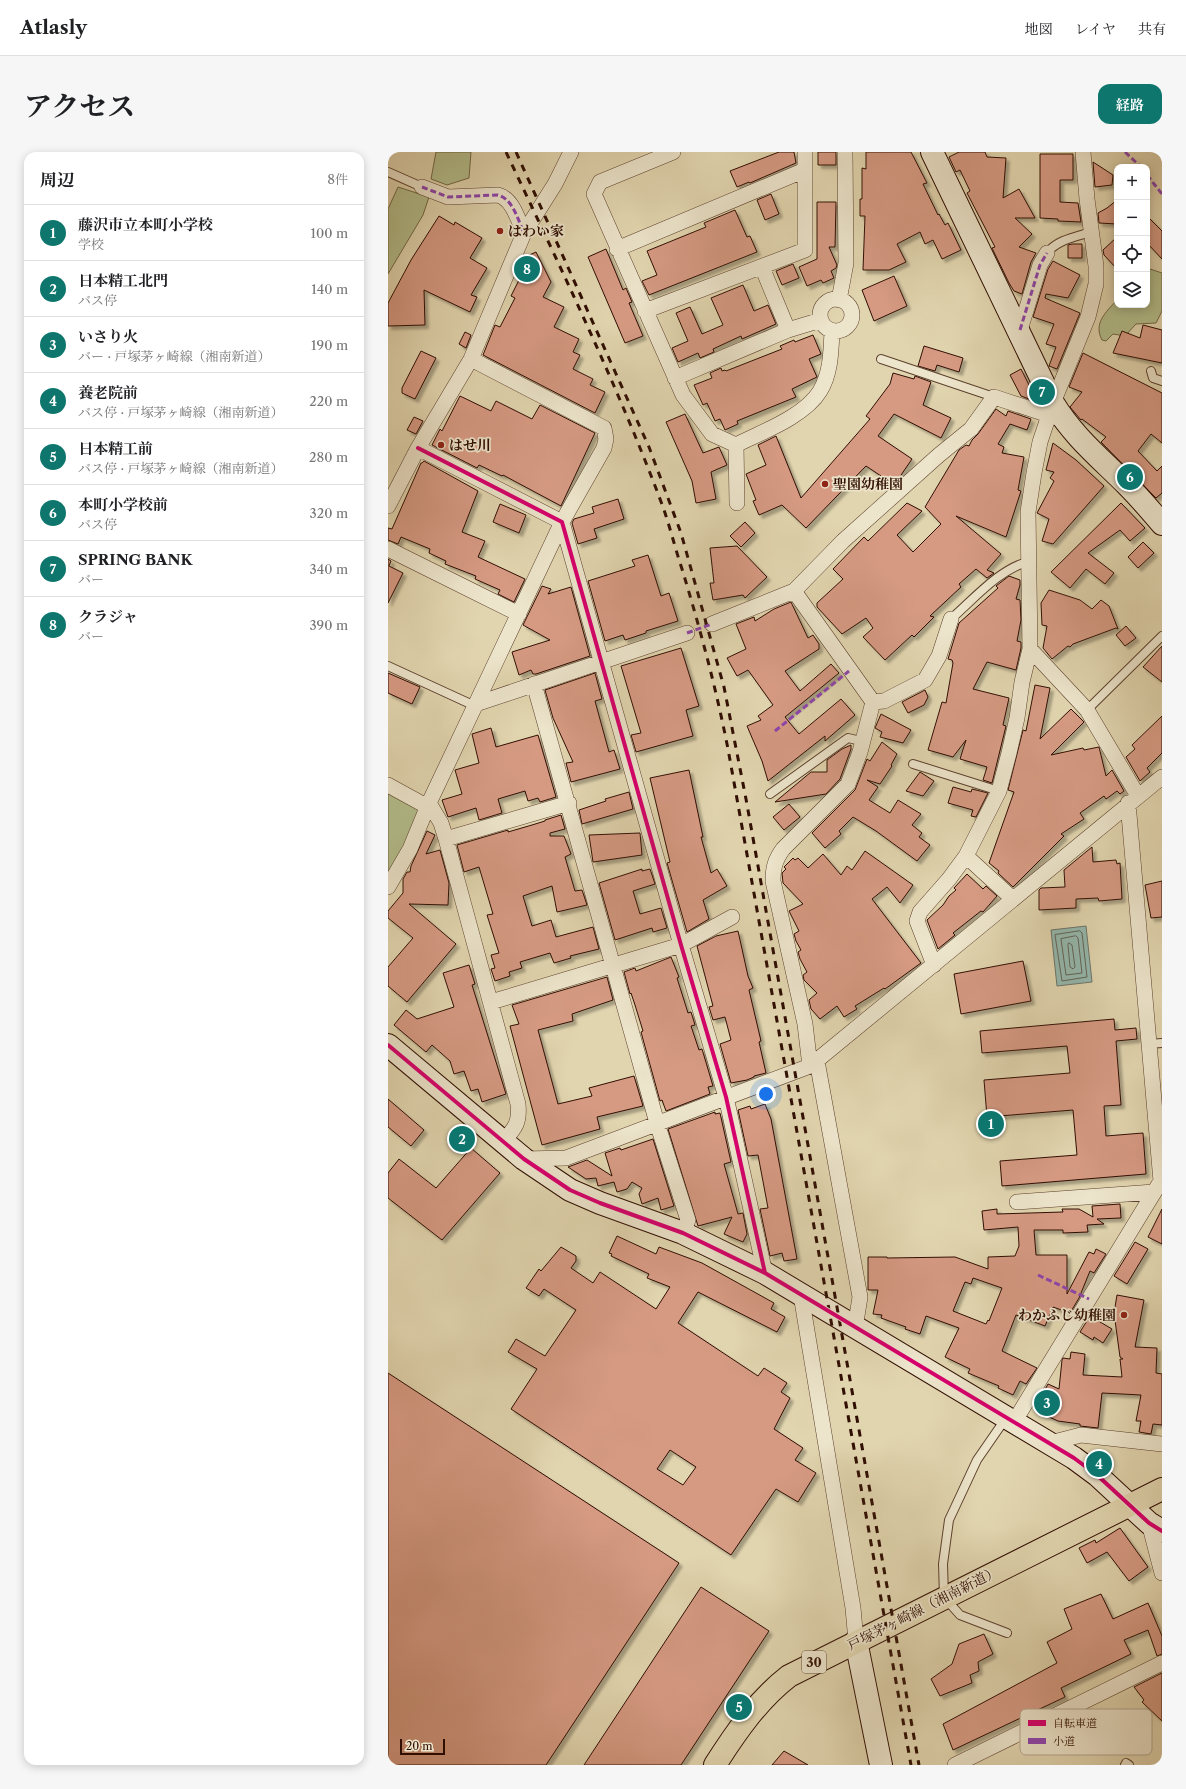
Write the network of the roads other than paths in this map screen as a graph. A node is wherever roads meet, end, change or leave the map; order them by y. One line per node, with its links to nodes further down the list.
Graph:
1 (571, 152): 11 (street)
2 (673, 152): 12 (street)
3 (805, 152): 7 (street)
4 (845, 152): 15 (street)
5 (932, 152): 19 (street)
6 (1083, 152): 10 (street)
7 (805, 170): 12 (street); 14 (street)
8 (388, 172): 9 (lane)
9 (422, 187): 11 (street)
10 (1091, 232): 13 (lane); 27 (street)
11 (524, 233): 21 (street)
12 (617, 249): 16 (street)
13 (1047, 254): 19 (street)
14 (762, 267): 16 (street); 18 (street)
15 (839, 300): 17 (street); 20 (street)
16 (646, 311): 24 (street)
17 (821, 320): 18 (street); 20 (street)
18 (788, 330): 24 (street)
19 (1020, 330): 27 (street)
20 (832, 331): 28 (street)
21 (471, 358): 29 (street); 32 (street)
22 (881, 359): 26 (lane)
23 (1151, 371): 25 (lane)
24 (675, 378): 28 (street)
25 (1162, 382)
26 (994, 397): 27 (street); 36 (street)
27 (1055, 412): 33 (street); 35 (street)
28 (736, 445): 31 (street)
29 (418, 448): 30 (street); 32 (street)
30 (389, 501)
31 (737, 503)
32 (562, 522): 37 (street); 43 (street)
33 (1161, 522)
34 (388, 549): 37 (street)
35 (1030, 561): 38 (lane); 42 (street)
36 (794, 591): 39 (street); 46 (street)
37 (519, 614): 47 (street)
38 (951, 619): 46 (street)
39 (712, 624)
40 (687, 633): 43 (street)
41 (1162, 636): 48 (lane)
42 (1030, 650): 48 (street); 53 (street)
43 (601, 662): 45 (street); 63 (street)
44 (388, 666): 47 (lane)
45 (534, 684): 47 (street); 56 (street)
46 (873, 702): 49 (street)
47 (475, 705): 57 (street)
48 (1087, 710): 55 (street)
49 (861, 741): 54 (lane); 69 (street)
50 (913, 764): 53 (lane)
51 (1162, 777): 55 (street)
52 (388, 785): 57 (street)
53 (999, 791): 59 (street)
54 (770, 794)
55 (1133, 800): 61 (street); 67 (street)
56 (569, 803): 58 (street); 65 (street)
57 (429, 805): 58 (street); 60 (street)
58 (446, 839): 66 (street)
59 (966, 856): 61 (street); 64 (street)
60 (388, 887)
61 (1013, 899): 64 (street)
62 (732, 917): 63 (street)
63 (681, 945): 65 (street); 70 (street)
64 (934, 965): 69 (street)
65 (613, 966): 66 (street); 71 (street)
66 (491, 1002): 72 (street)
67 (1155, 1044): 74 (street)
68 (388, 1045): 72 (street)
69 (813, 1063): 70 (street); 79 (street)
70 (726, 1097): 71 (street); 77 (street)
71 (657, 1123): 73 (street); 76 (street)
72 (504, 1142): 73 (street)
73 (524, 1159): 76 (street)
74 (1159, 1185): 75 (street); 80 (street)
75 (1017, 1202)
76 (683, 1233): 77 (street)
77 (765, 1273): 78 (street)
78 (801, 1295): 79 (street); 89 (street)
79 (855, 1328): 80 (street)
80 (1010, 1419): 81 (street); 87 (lane)
81 (1050, 1443): 82 (street); 84 (street)
82 (1162, 1444)
83 (1162, 1489): 84 (main road, 戸塚茅ヶ崎線（湘南新道） / 30)
84 (1130, 1505): 85 (street); 87 (main road, 戸塚茅ヶ崎線（湘南新道） / 30)
85 (1155, 1527): 86 (street)
86 (1162, 1573)
87 (944, 1597): 88 (lane); 89 (main road, 戸塚茅ヶ崎線（湘南新道） / 30)
88 (1007, 1633)
89 (856, 1641): 93 (main road, 戸塚茅ヶ崎線（湘南新道） / 30); 94 (street)
90 (1162, 1663): 91 (street)
91 (1069, 1709)
92 (1020, 1733): 95 (street)
93 (716, 1765)
94 (881, 1765)
95 (955, 1765)
96 (1125, 1765): 97 (lane)
97 (1129, 1765)

